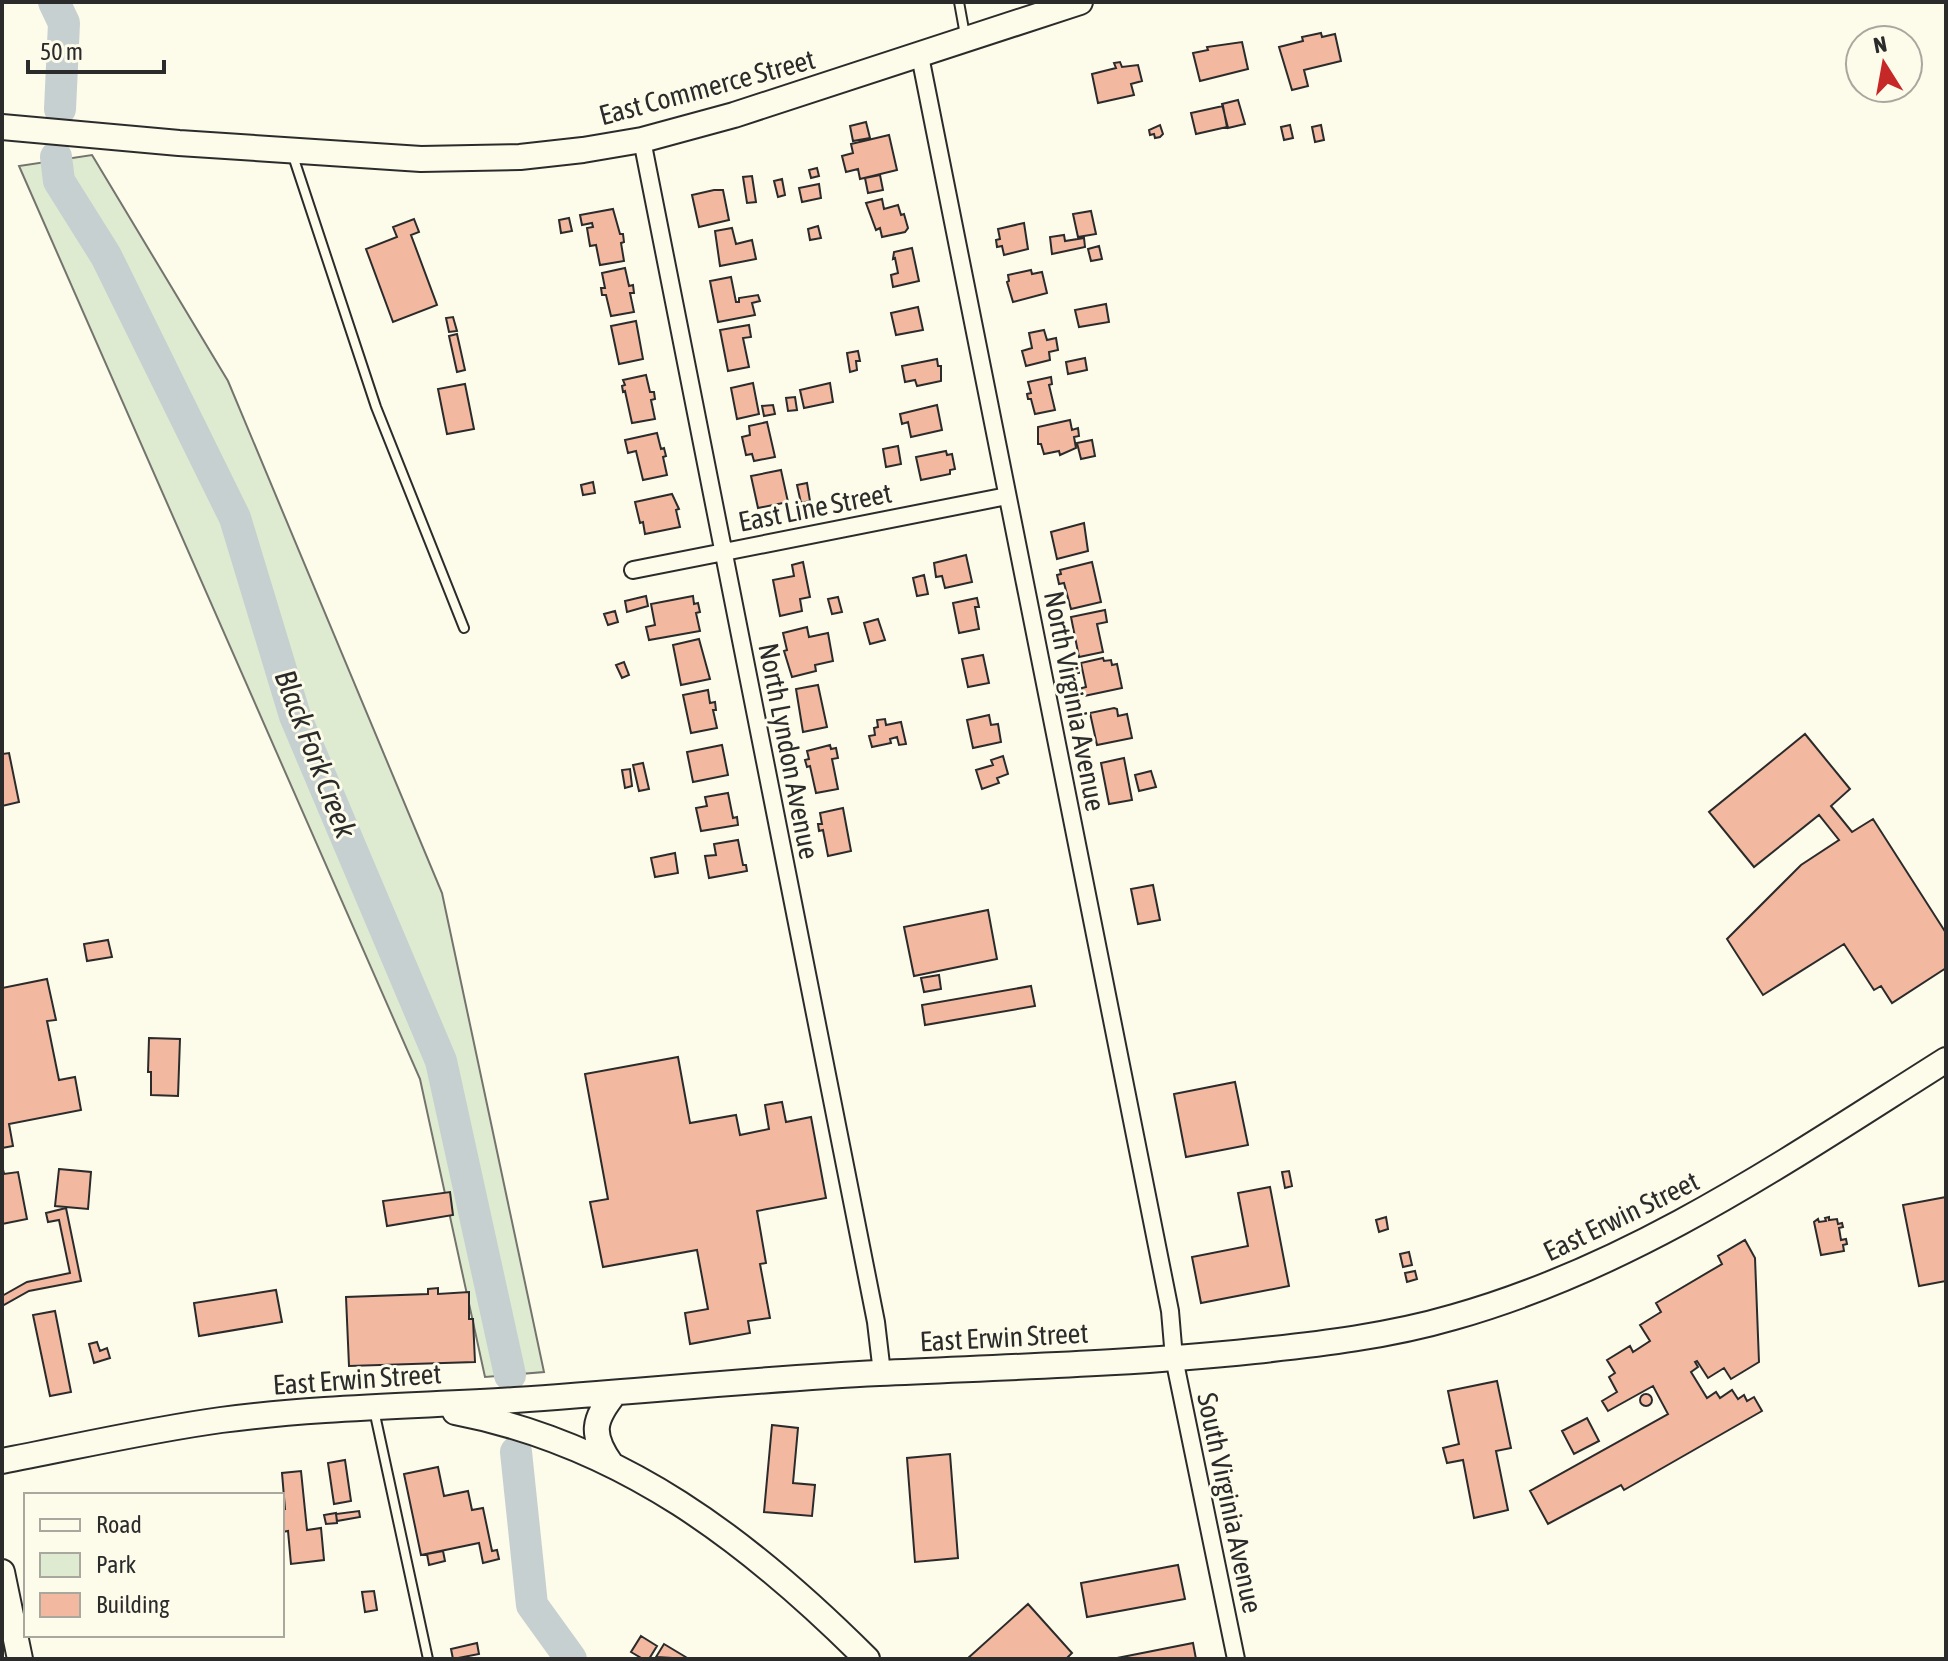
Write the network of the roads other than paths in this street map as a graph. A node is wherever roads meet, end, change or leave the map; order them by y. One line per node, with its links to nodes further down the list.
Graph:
1 (959, 2): 3 (lane)
2 (1080, 2): 3 (main road, East Commerce Street)
3 (966, 40): 4 (main road, East Commerce Street)
4 (920, 56): 6 (main road, East Commerce Street); 8 (street, North Virginia Avenue)
5 (2, 127): 7 (main road, East Commerce Street)
6 (642, 140): 7 (main road, East Commerce Street); 9 (street, North Lyndon Avenue)
7 (291, 151): 11 (lane)
8 (1007, 496): 9 (street, East Line Street); 13 (street, North Virginia Avenue)
9 (723, 552): 10 (street, East Line Street); 14 (street, North Lyndon Avenue)
10 (633, 570)
11 (464, 628)
12 (1946, 1060): 13 (main road, East Erwin Street)
13 (1174, 1358): 14 (main road, East Erwin Street); 24 (street, South Virginia Avenue)
14 (882, 1373): 15 (main road, East Erwin Street)
15 (615, 1393): 16 (main road, East Erwin Street); 19 (main road)
16 (417, 1405): 17 (main road, East Erwin Street); 19 (main road)
17 (374, 1407): 18 (main road, East Erwin Street); 22 (lane)
18 (2, 1461)
19 (611, 1464): 23 (main road)
20 (2, 1572): 21 (main road)
21 (20, 1659)
22 (428, 1659)
23 (867, 1659)
24 (1236, 1659)

